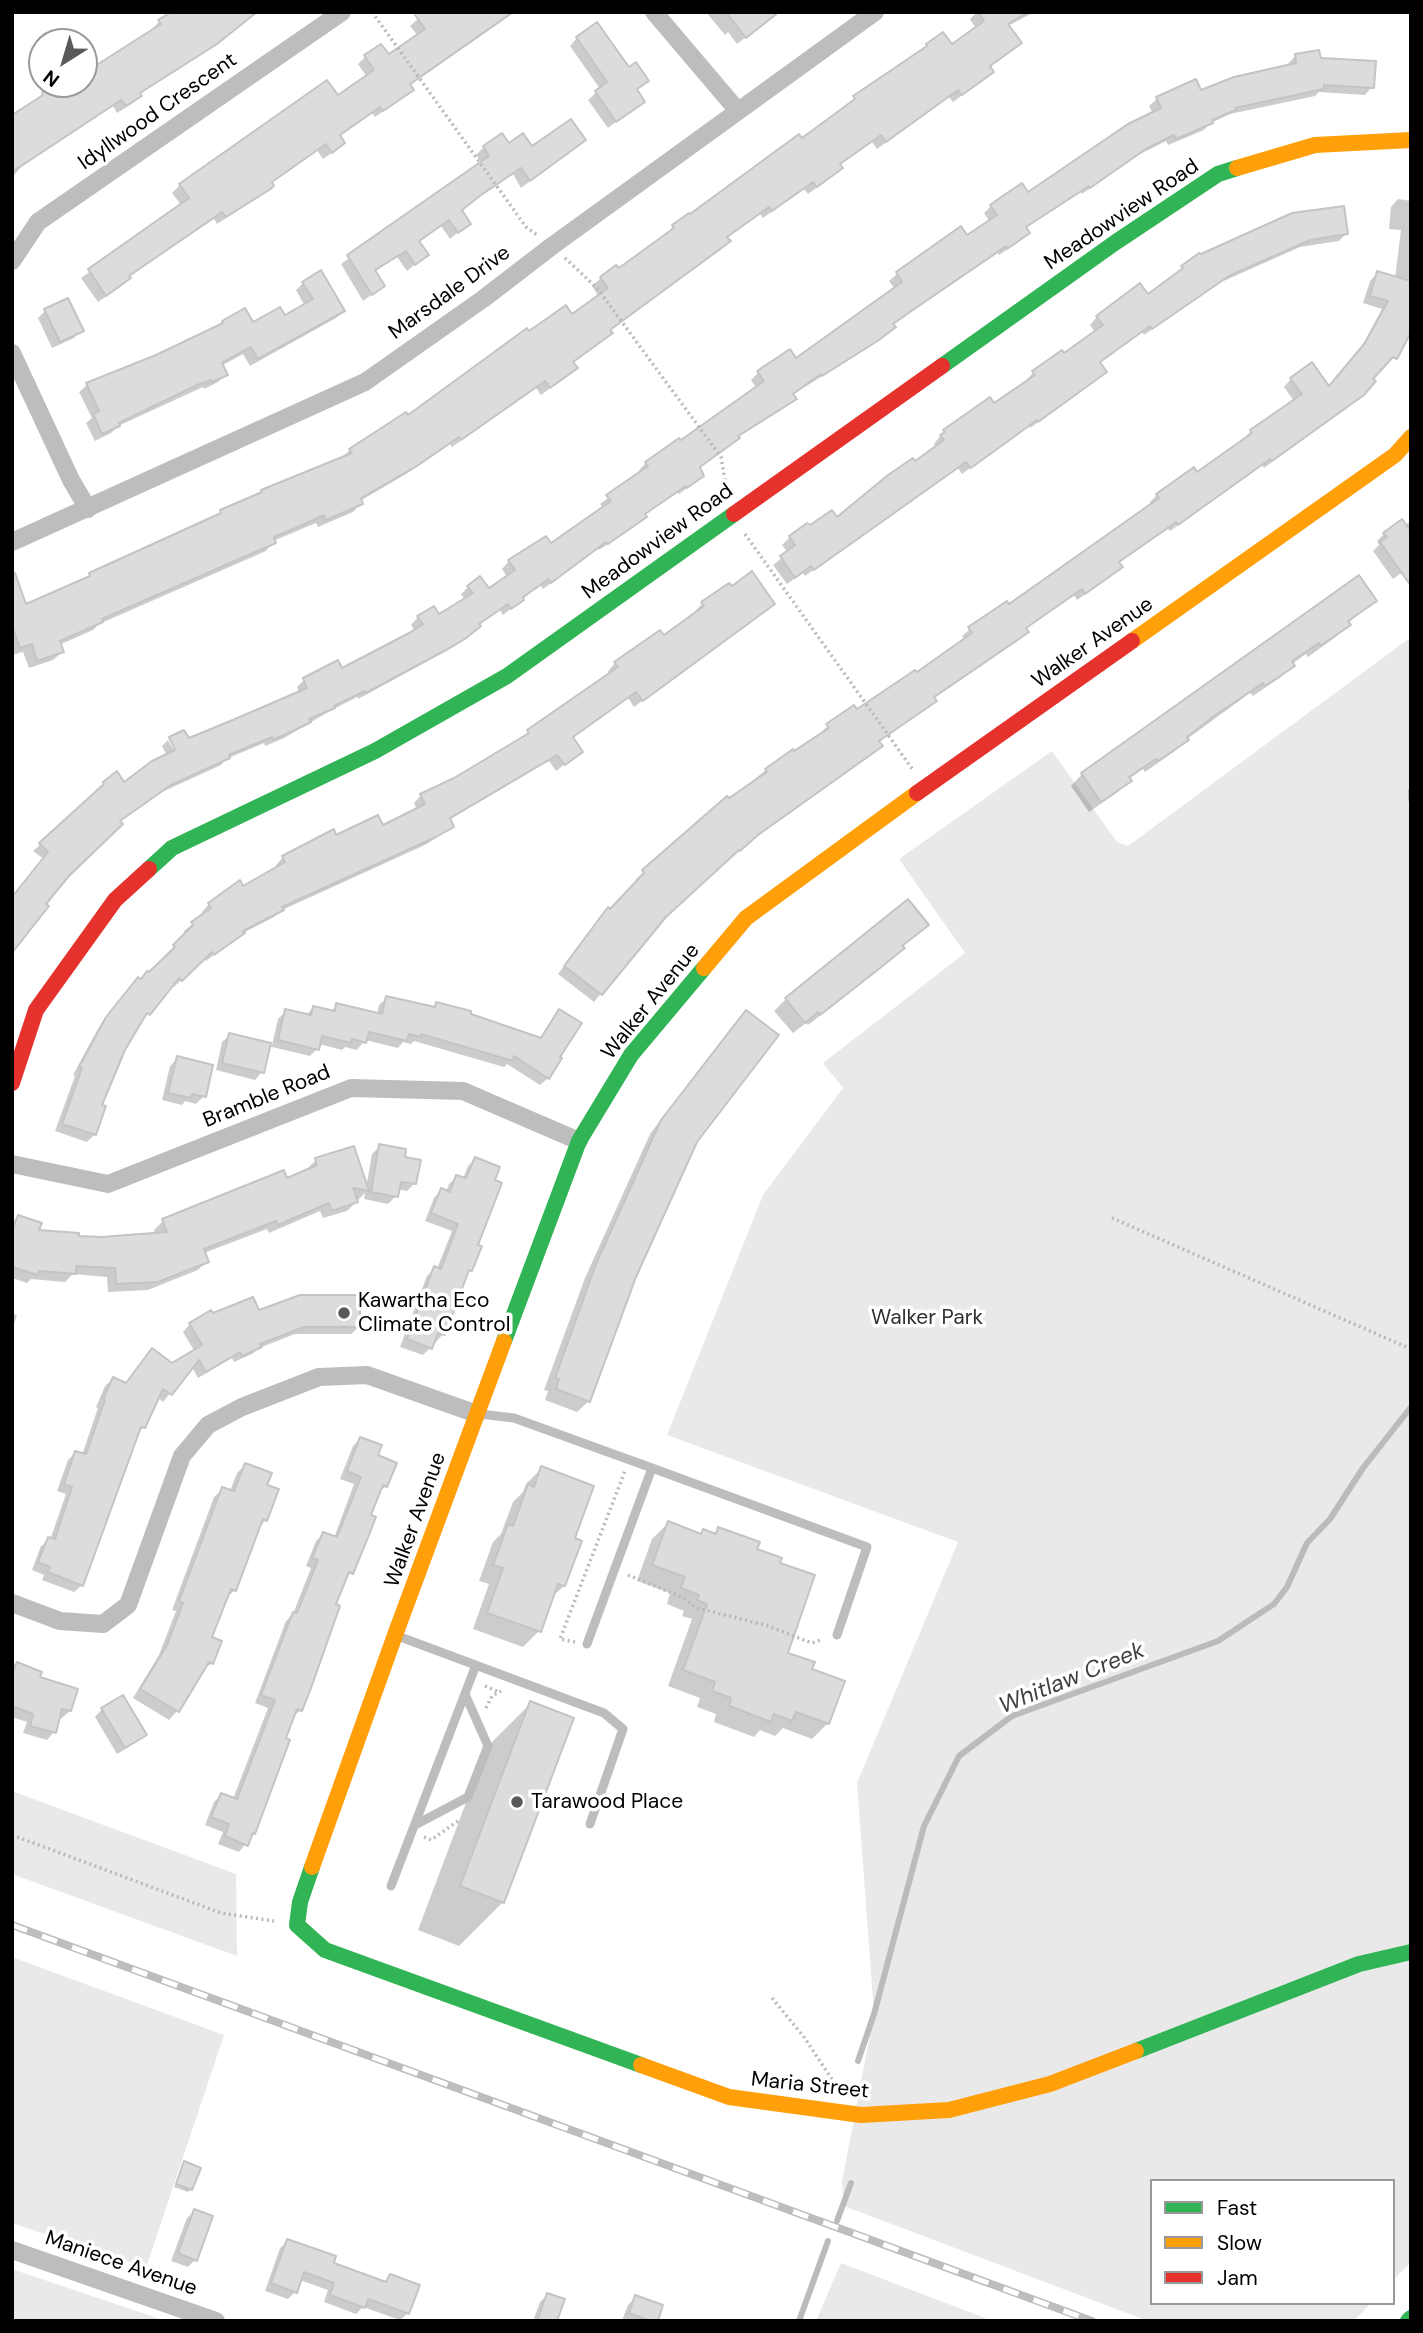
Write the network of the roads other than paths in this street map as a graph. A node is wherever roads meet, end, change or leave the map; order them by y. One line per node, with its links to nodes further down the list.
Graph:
1 (342, 12): 6 (street, Idyllwood Crescent)
2 (654, 12): 4 (street)
3 (875, 12): 4 (street, Marsdale Drive)
4 (738, 111): 9 (street, Marsdale Drive)
5 (1411, 140): 11 (street, Meadowview Road)
6 (12, 261)
7 (12, 353): 9 (street)
8 (1411, 438): 12 (street, Walker Avenue)
9 (88, 509): 10 (street, Marsdale Drive)
10 (12, 542)
11 (12, 1083)
12 (579, 1141): 13 (street, Bramble Road); 14 (street, Walker Avenue)
13 (12, 1164)
14 (477, 1414): 15 (lane); 16 (street); 17 (street, Walker Avenue)
15 (652, 1468): 18 (lane); 19 (lane)
16 (12, 1603)
17 (395, 1635): 20 (lane); 25 (street, Walker Avenue)
18 (837, 1635)
19 (587, 1644)
20 (476, 1665): 21 (lane); 22 (lane)
21 (465, 1693): 23 (lane); 23 (lane)
22 (590, 1824)
23 (413, 1828): 24 (lane)
24 (391, 1886)
25 (297, 1925): 26 (street, Maria Street)
26 (1411, 1952)
27 (12, 2250): 28 (street, Maniece Avenue)
28 (216, 2321)

